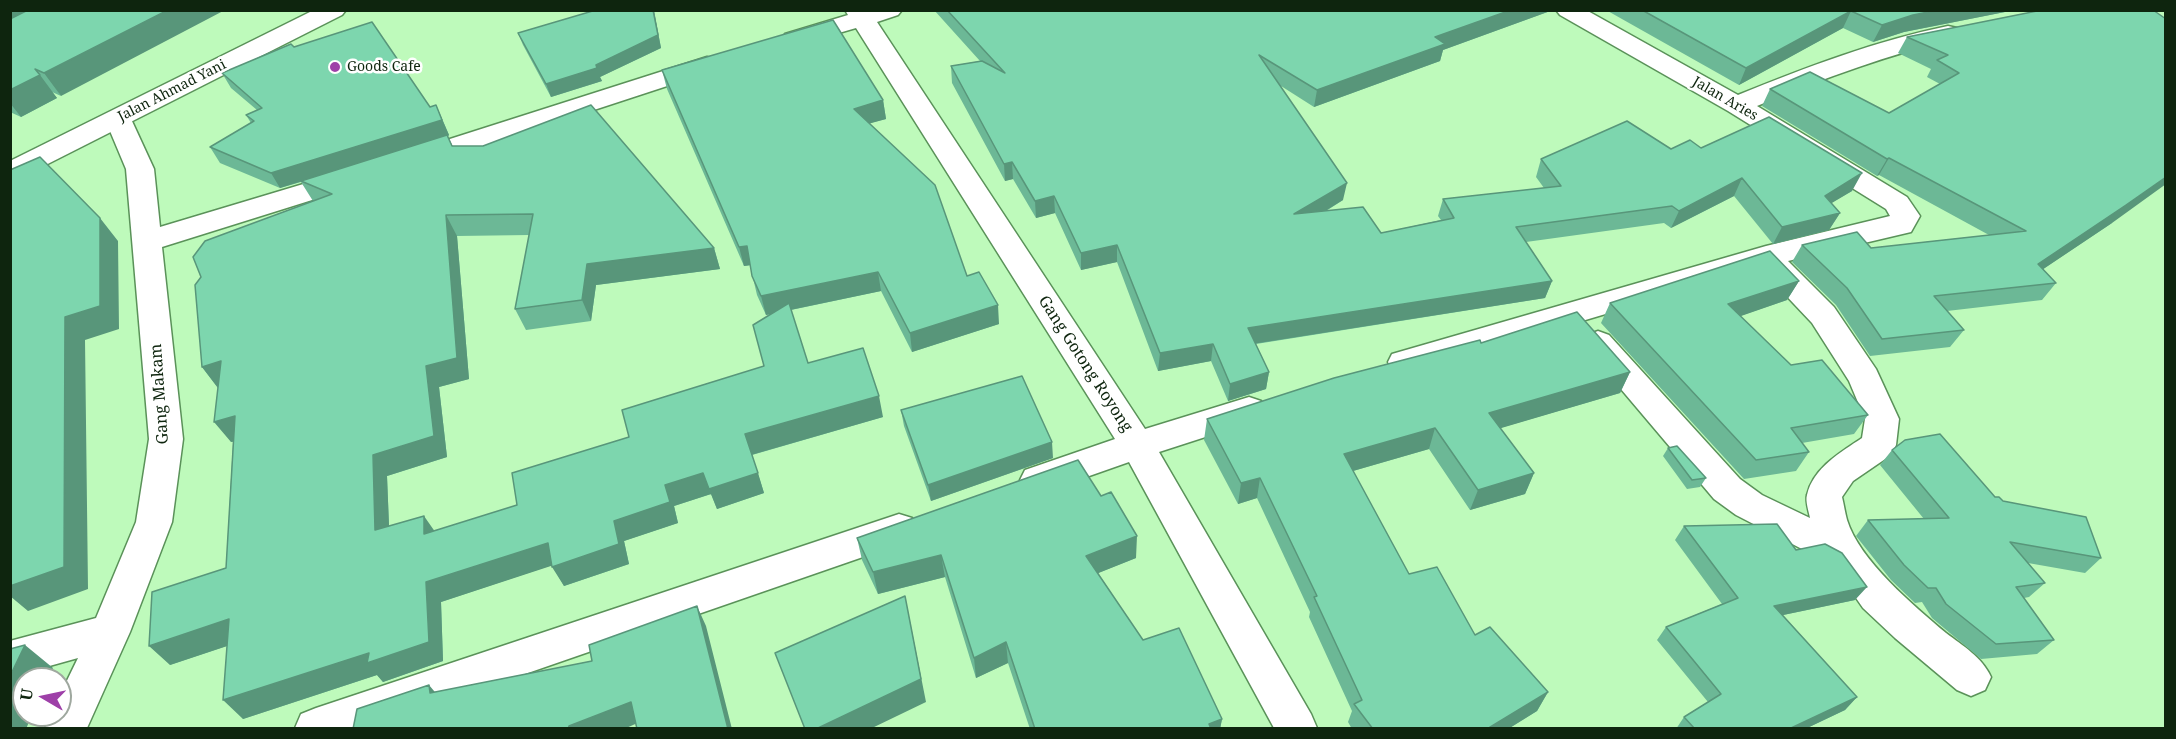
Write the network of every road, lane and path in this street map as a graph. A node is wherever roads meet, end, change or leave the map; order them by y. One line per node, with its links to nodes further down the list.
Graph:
1 (334, 10): 8 (main road, Jalan Ahmad Yani)
2 (1568, 10): 7 (main road, Jalan Aries)
3 (870, 13): 5 (main road); 15 (main road, Gang Gotong Royong)
4 (1971, 29): 7 (main road)
5 (772, 45)
6 (727, 59): 10 (main road)
7 (1737, 105): 11 (main road, Jalan Aries)
8 (118, 119): 9 (main road, Jalan Ahmad Yani); 10 (main road, Gang Makam)
9 (10, 172)
10 (148, 241): 19 (main road, Gang Makam)
11 (1766, 256): 12 (main road); 18 (main road)
12 (1571, 313): 13 (main road); 18 (main road)
13 (1376, 370)
14 (1274, 402): 15 (main road)
15 (1137, 445): 16 (main road); 24 (main road, Gang Gotong Royong)
16 (1003, 492)
17 (936, 516): 23 (main road)
18 (1846, 554): 21 (main road)
19 (110, 632): 20 (main road); 22 (main road, Gang Makam)
20 (10, 659)
21 (1971, 677)
22 (66, 729)
23 (316, 729)
24 (1296, 729)

